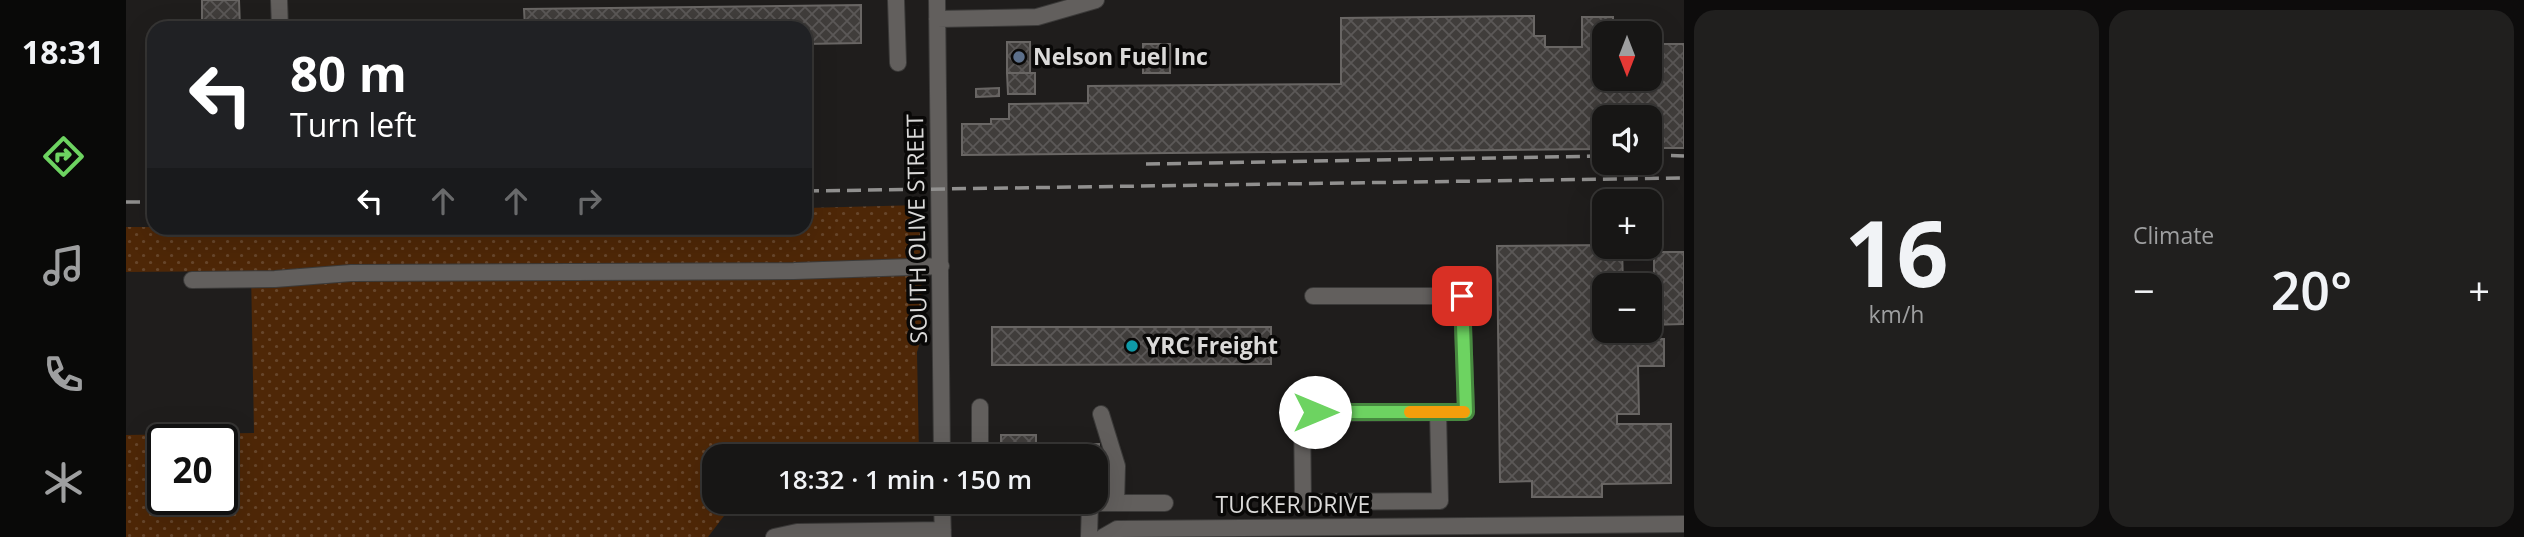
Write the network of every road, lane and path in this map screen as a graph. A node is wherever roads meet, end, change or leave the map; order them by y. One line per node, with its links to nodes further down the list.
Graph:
1 (279, 0): 6 (street)
2 (896, 0): 7 (street)
3 (937, 0): 5 (street, SOUTH OLIVE STREET)
4 (1097, 0): 5 (street)
5 (937, 19): 8 (street, SOUTH OLIVE STREET)
6 (280, 21)
7 (898, 63)
8 (940, 266): 9 (street); 14 (street, SOUTH OLIVE STREET)
9 (192, 280)
10 (1313, 296): 12 (street)
11 (980, 407): 15 (street)
12 (1438, 412): 12 (street)
13 (1101, 414): 17 (street)
14 (942, 444)
15 (980, 444)
16 (1108, 503): 17 (street)
17 (1116, 503): 18 (street)
18 (1165, 503)
19 (942, 514): 23 (street)
20 (1090, 514): 25 (street)
21 (1674, 528): 22 (street, TUCKER DRIVE)
22 (1555, 531): 26 (street, TUCKER DRIVE)
23 (943, 534): 24 (street)
24 (774, 537)
25 (1089, 537)
26 (1103, 537)

